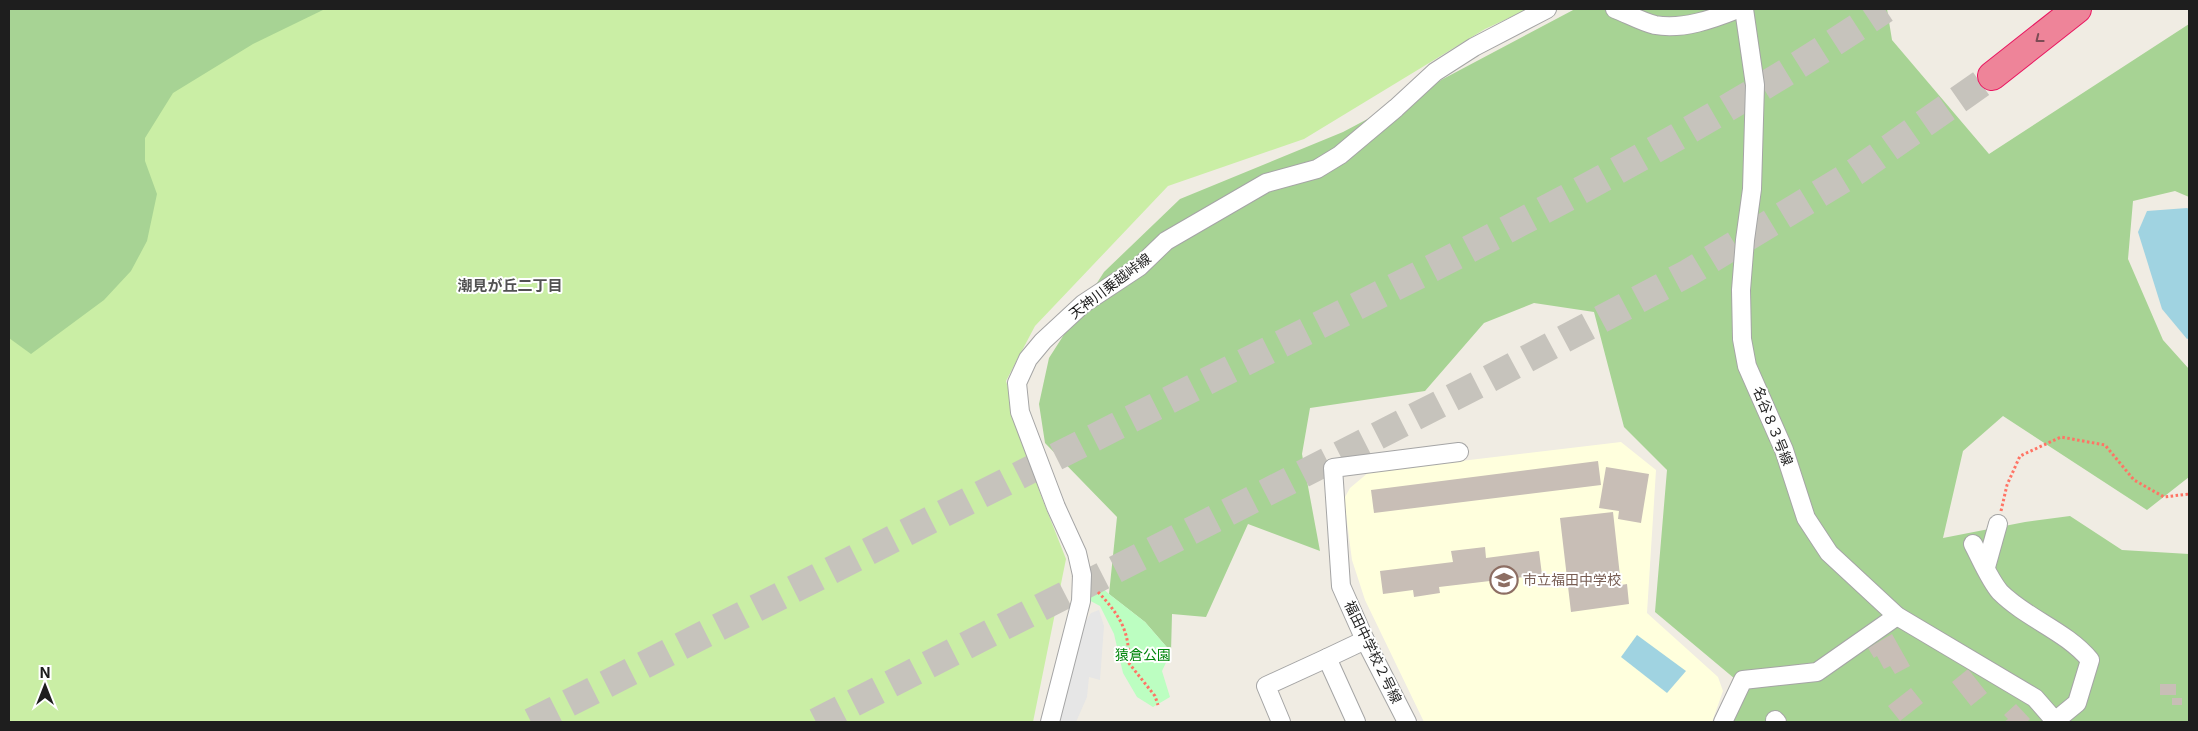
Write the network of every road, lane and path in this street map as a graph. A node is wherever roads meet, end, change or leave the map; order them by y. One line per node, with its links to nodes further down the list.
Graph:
1 (1547, 9): 12 (street, 天神川乗越峠線)
2 (1615, 9): 3 (street)
3 (1738, 9)
4 (1744, 9): 13 (street, 名谷８３号線)
5 (2077, 9): 6 (highway, one-way to 6)
6 (1992, 76)
7 (1459, 452): 14 (street, 福田中学校２号線)
8 (2189, 494): 9 (path)
9 (1998, 524): 11 (street)
10 (1973, 544): 11 (street)
11 (1986, 567): 17 (street)
12 (1082, 575): 16 (path); 18 (street, 天神川乗越峠線)
13 (1897, 616): 17 (street, 名谷８３号線); 22 (street)
14 (1364, 640): 15 (street); 21 (street, 福田中学校２号線)
15 (1327, 658): 19 (street); 20 (street)
16 (1158, 704)
17 (2056, 721)
18 (1050, 722)
19 (1281, 722)
20 (1356, 722)
21 (1407, 722)
22 (1723, 722)

